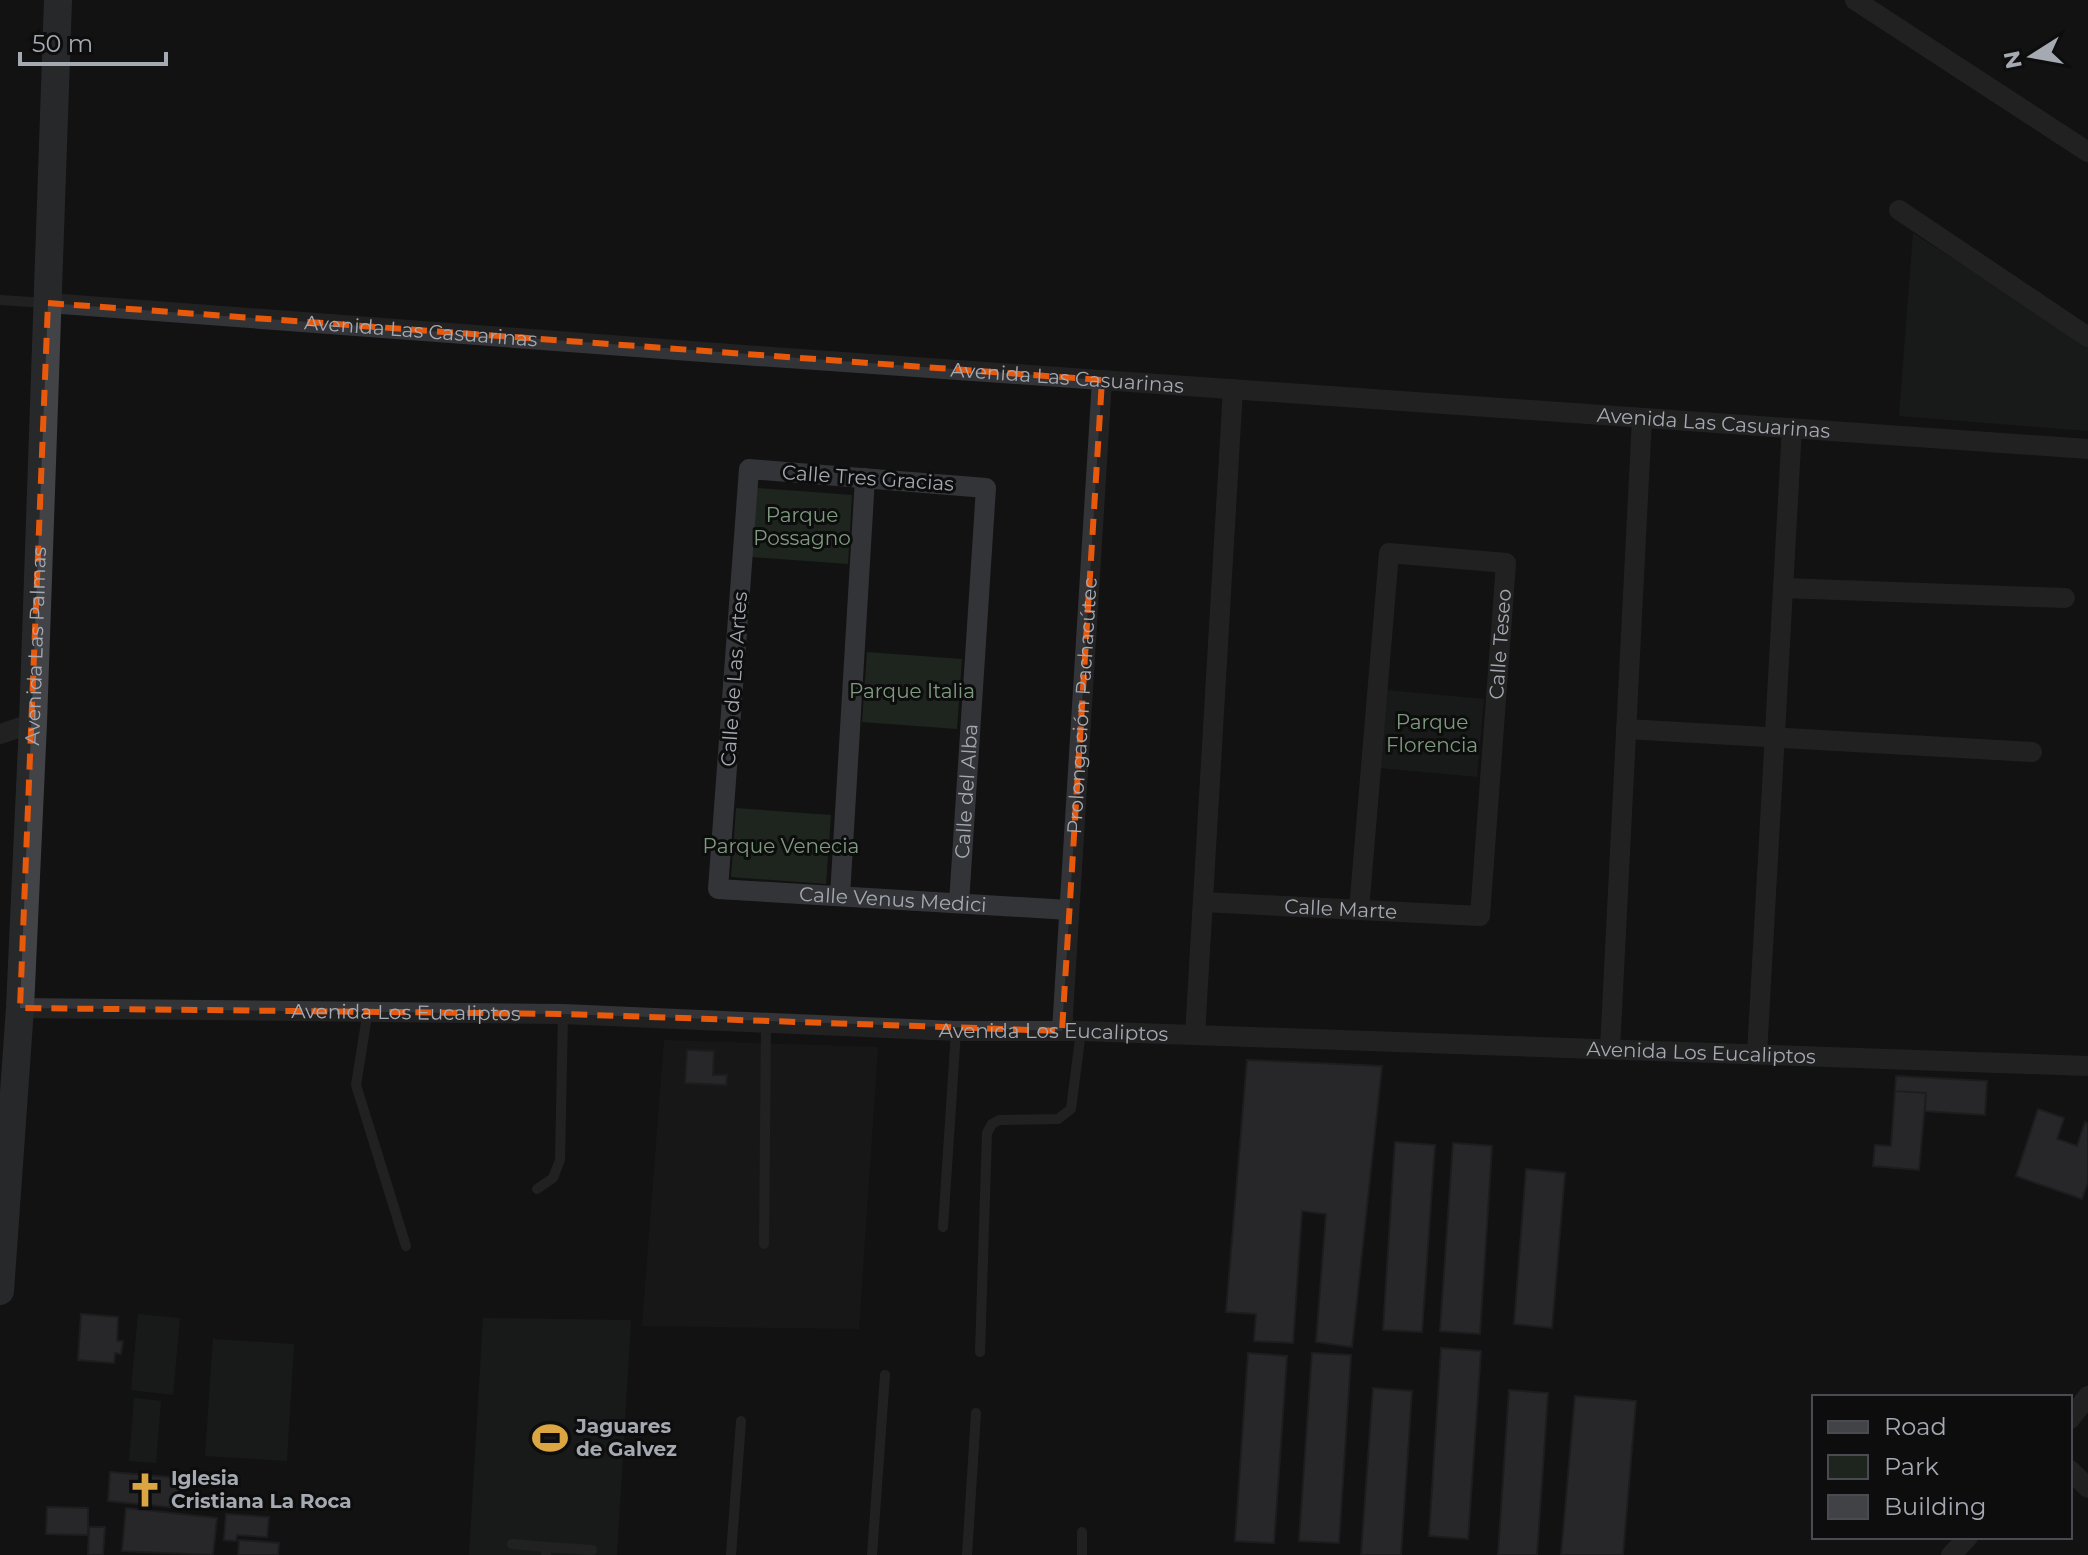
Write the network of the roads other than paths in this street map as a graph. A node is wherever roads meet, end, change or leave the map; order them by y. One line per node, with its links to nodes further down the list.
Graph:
1 (58, 0): 6 (main road, Avenida Las Palmas)
2 (1855, 0): 3 (street)
3 (2088, 152)
4 (1899, 210): 7 (street)
5 (0, 300): 6 (lane)
6 (48, 303): 8 (street, Avenida Las Casuarinas); 18 (main road, Avenida Las Palmas)
7 (2088, 337)
8 (1102, 380): 9 (street, Avenida Las Casuarinas); 27 (street, Prolongación Pachacútec)
9 (1233, 389): 10 (street, Avenida Las Casuarinas); 25 (street)
10 (1642, 418): 11 (street, Avenida Las Casuarinas); 19 (street)
11 (1792, 428): 12 (street, Avenida Las Casuarinas); 16 (street)
12 (2088, 449)
13 (749, 469): 14 (street, Calle Tres Gracias); 23 (street, Calle de Las Artes)
14 (865, 478): 15 (street, Calle Tres Gracias); 24 (street)
15 (986, 488): 26 (street, Calle del Alba)
16 (1783, 588): 17 (street); 21 (street)
17 (2065, 598)
18 (33, 723): 20 (street); 30 (main road, Avenida Las Palmas)
19 (1626, 729): 21 (street); 37 (street)
20 (0, 734)
21 (1774, 739): 22 (street); 38 (street)
22 (2032, 752)
23 (718, 889): 24 (street, Calle Venus Medici)
24 (840, 896): 26 (street, Calle Venus Medici)
25 (1203, 902): 28 (street, Calle Marte); 36 (street)
26 (959, 903): 27 (street, Calle Venus Medici)
27 (1069, 910): 35 (street, Prolongación Pachacútec)
28 (1359, 910): 29 (street, Calle Marte); 29 (street, Calle Teseo)
29 (1480, 916)
30 (20, 1008): 31 (street, Avenida Los Eucaliptos); 44 (main road, Avenida Las Palmas)
31 (368, 1010): 32 (street, Avenida Los Eucaliptos); 43 (lane)
32 (563, 1014): 33 (street, Avenida Los Eucaliptos); 40 (lane)
33 (766, 1024): 34 (street, Avenida Los Eucaliptos); 42 (lane)
34 (956, 1031): 35 (street, Avenida Los Eucaliptos); 41 (lane)
35 (1072, 1031): 36 (street, Avenida Los Eucaliptos); 45 (lane)
36 (1195, 1035): 37 (street, Avenida Los Eucaliptos)
37 (1610, 1049): 38 (street, Avenida Los Eucaliptos)
38 (1757, 1054): 39 (street, Avenida Los Eucaliptos)
39 (2088, 1066)
40 (537, 1189)
41 (943, 1227)
42 (764, 1244)
43 (406, 1246)
44 (0, 1291)
45 (980, 1352)
46 (885, 1375): 59 (lane)
47 (2088, 1396): 49 (street)
48 (976, 1413): 60 (lane)
49 (2072, 1416)
50 (741, 1421): 58 (lane)
51 (2072, 1472): 52 (street)
52 (2088, 1488)
53 (1082, 1532): 61 (lane)
54 (1966, 1539): 62 (street)
55 (512, 1544): 57 (lane)
56 (592, 1550): 57 (lane)
57 (546, 1551)
58 (731, 1555)
59 (872, 1555)
60 (967, 1555)
61 (1082, 1555)
62 (1951, 1555)

